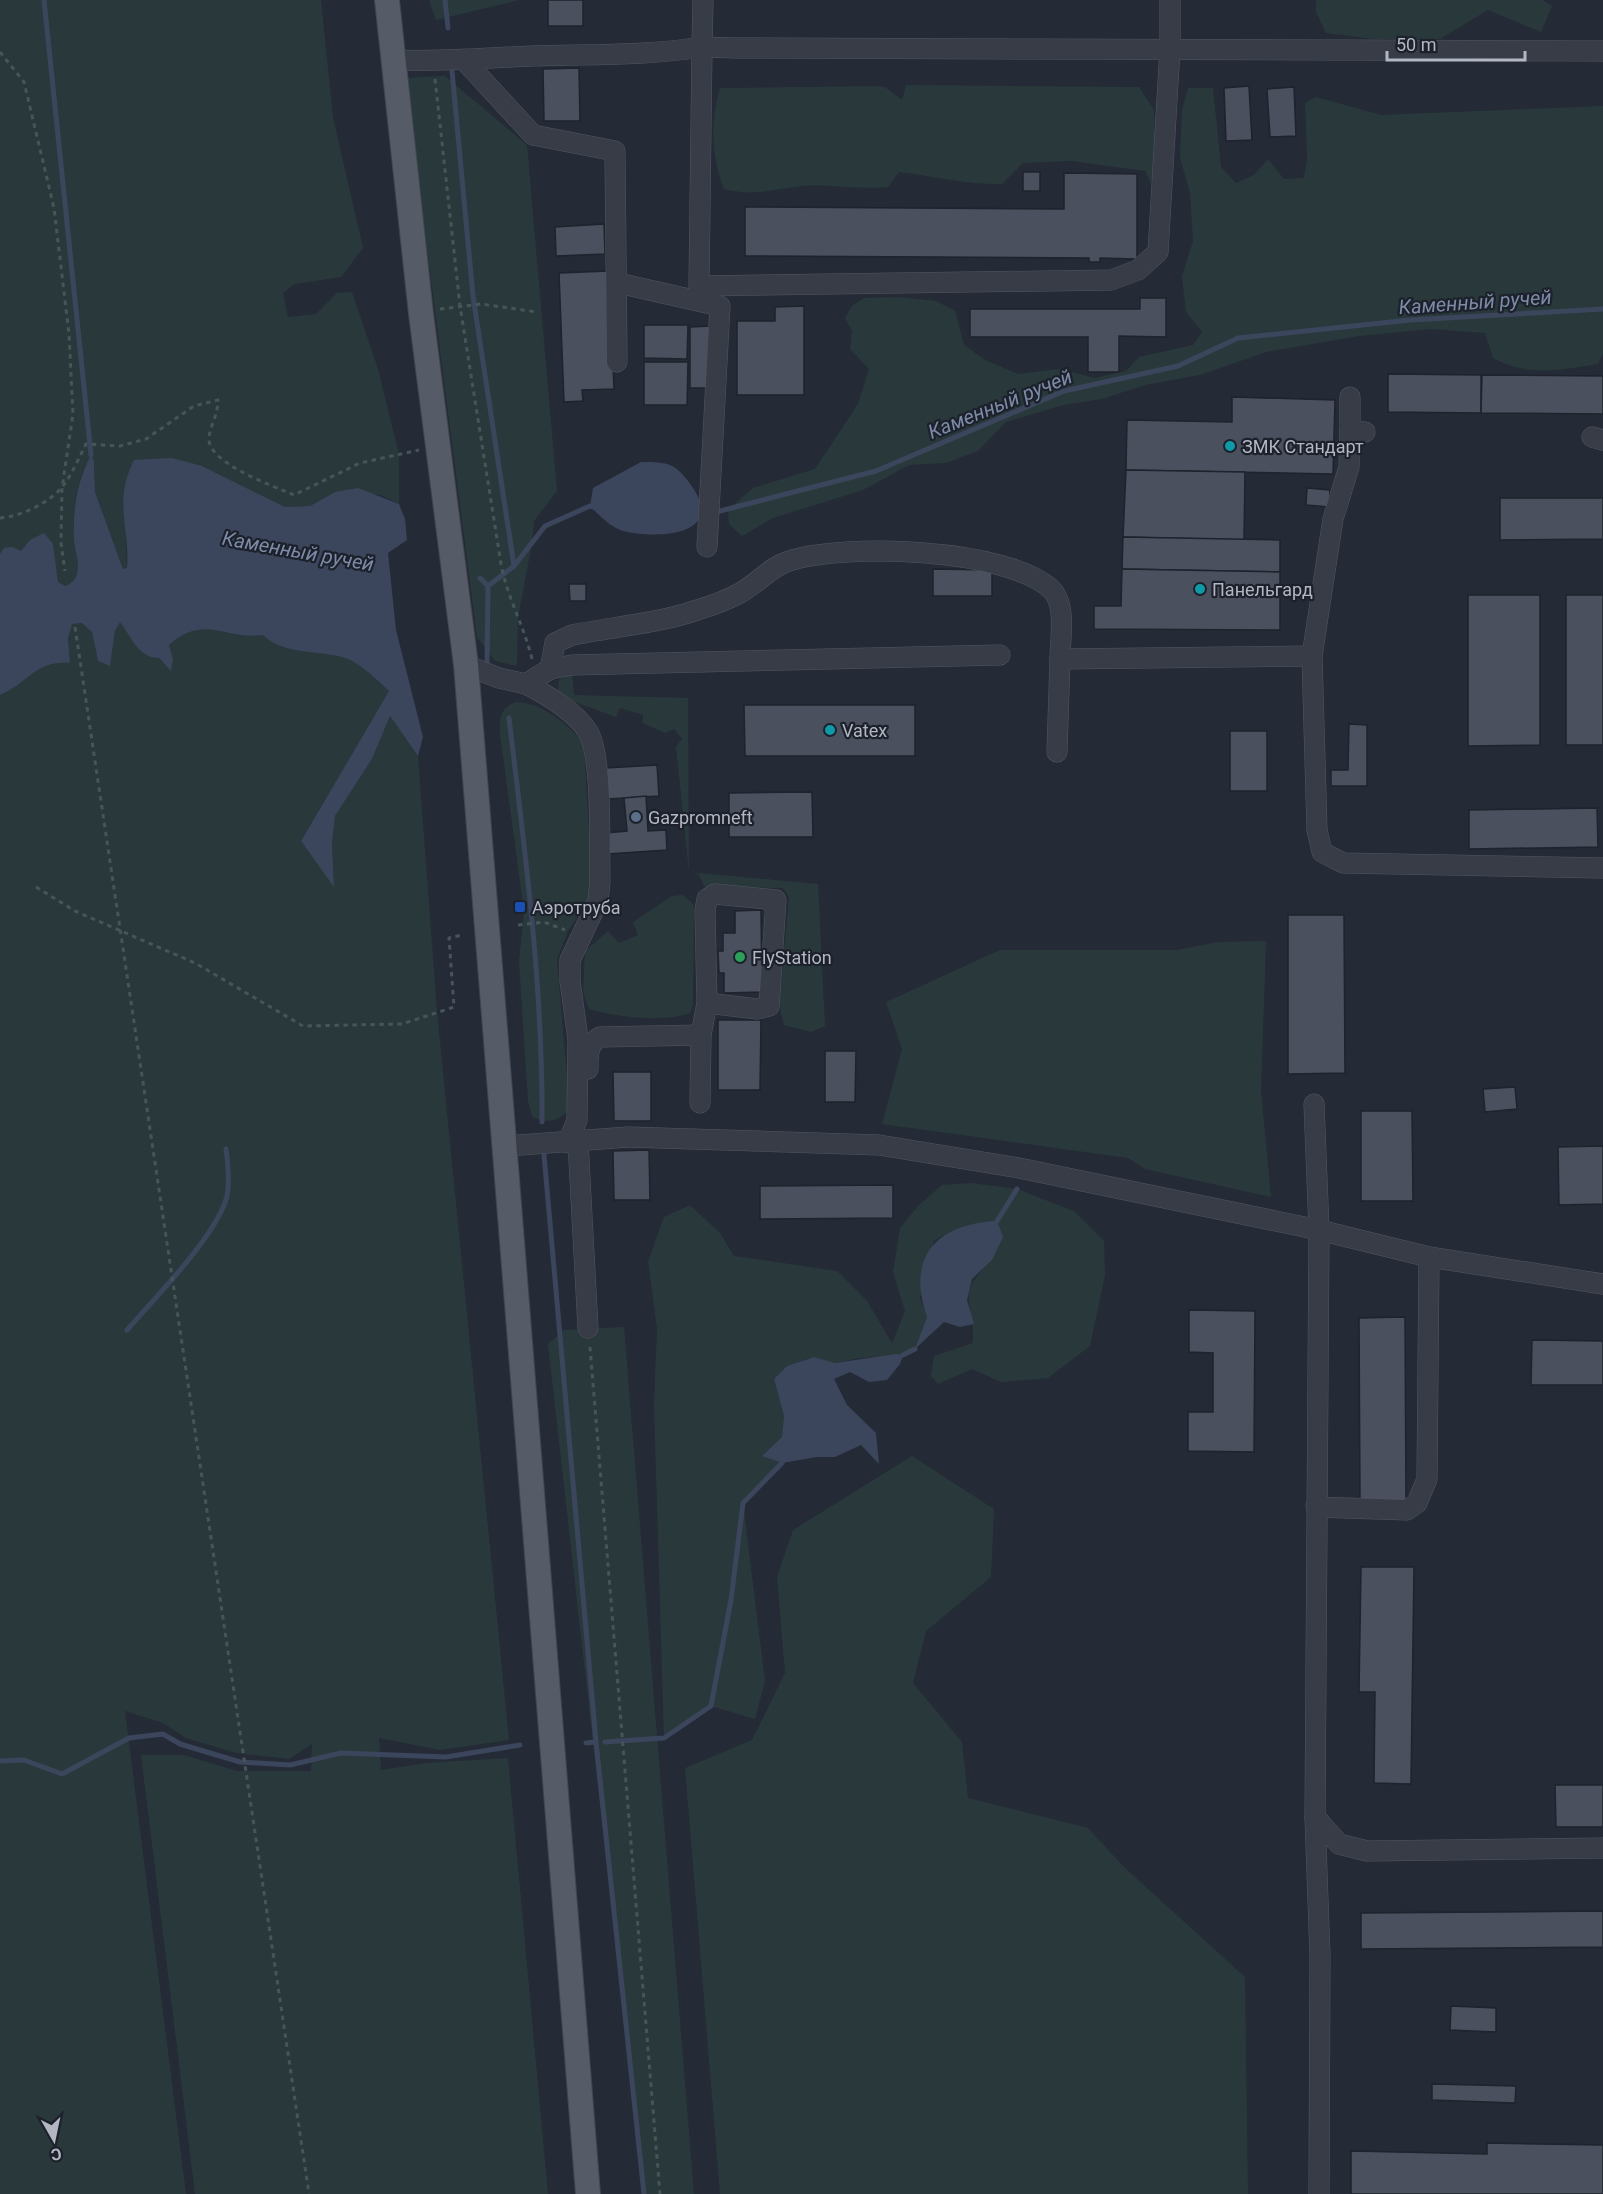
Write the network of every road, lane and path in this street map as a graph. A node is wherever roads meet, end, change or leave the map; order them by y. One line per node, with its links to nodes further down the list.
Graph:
1 (387, 0): 8 (main road)
2 (703, 0): 4 (lane)
3 (1170, 0): 5 (lane)
4 (702, 47): 5 (lane); 5 (lane); 9 (lane)
5 (1170, 49): 6 (lane)
6 (1603, 51)
7 (0, 52): 18 (path)
8 (393, 60): 10 (lane); 14 (main road)
9 (464, 60): 10 (lane); 11 (lane)
10 (434, 62): 12 (path)
11 (618, 284): 15 (lane); 20 (lane)
12 (460, 306): 13 (path); 14 (path); 27 (path)
13 (537, 312)
14 (421, 314): 17 (main road)
15 (617, 362)
16 (1350, 397): 24 (lane)
17 (438, 446): 18 (path); 26 (main road)
18 (62, 488): 19 (path); 21 (path)
19 (0, 518)
20 (707, 547)
21 (65, 571)
22 (75, 627): 32 (path)
23 (1000, 655): 27 (lane)
24 (1312, 656): 25 (lane); 29 (lane)
25 (1060, 659): 27 (lane); 28 (lane)
26 (466, 665): 27 (lane); 43 (main road)
27 (538, 677): 34 (lane)
28 (1057, 752)
29 (1603, 868)
30 (36, 887): 32 (path)
31 (518, 925): 34 (path)
32 (120, 929): 33 (path); 51 (path)
33 (462, 935)
34 (581, 938): 38 (lane)
35 (707, 1003): 35 (lane); 36 (lane)
36 (700, 1035): 37 (lane); 39 (lane)
37 (600, 1037): 38 (lane); 41 (lane)
38 (578, 1039): 41 (lane)
39 (700, 1103)
40 (1314, 1104): 44 (lane)
41 (577, 1120): 42 (lane)
42 (573, 1143): 43 (lane); 44 (lane); 47 (lane)
43 (506, 1146): 52 (main road)
44 (1318, 1230): 45 (lane); 48 (lane)
45 (1429, 1257): 46 (lane); 48 (lane)
46 (1603, 1284)
47 (588, 1328): 53 (path)
48 (1316, 1507): 49 (lane)
49 (1315, 1817): 50 (lane); 54 (lane)
50 (1603, 1848)
51 (309, 2194)
52 (588, 2194)
53 (660, 2194)
54 (1319, 2194)

